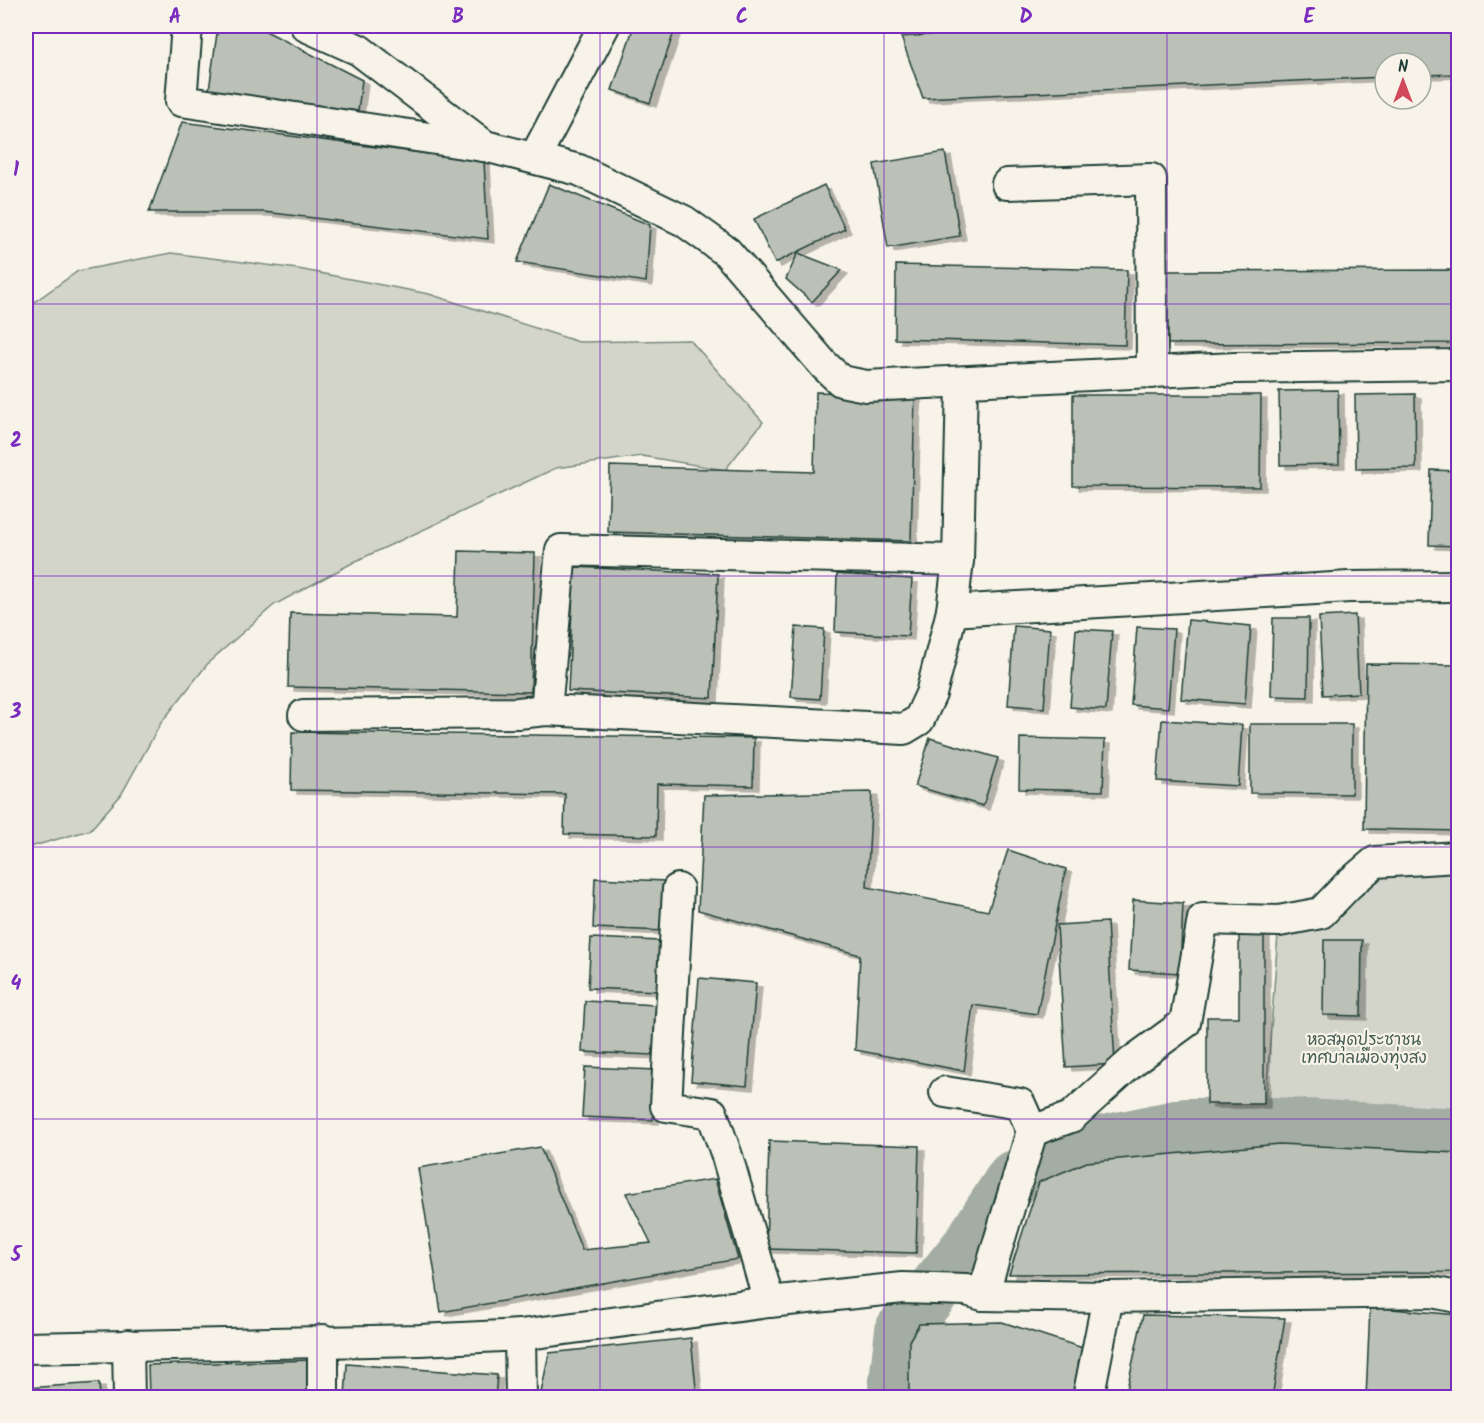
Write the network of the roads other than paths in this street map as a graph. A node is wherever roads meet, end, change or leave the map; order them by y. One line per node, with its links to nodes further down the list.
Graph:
1 (187, 26): 5 (street)
2 (306, 26): 4 (street)
3 (604, 26): 6 (street)
4 (364, 38): 5 (street)
5 (484, 146): 6 (street)
6 (535, 157): 10 (street)
7 (1007, 184): 9 (street)
8 (1458, 365): 9 (street)
9 (1152, 373): 10 (street)
10 (962, 383): 11 (street)
11 (958, 560): 13 (street); 14 (street)
12 (1458, 586): 13 (street)
13 (952, 611): 14 (street)
14 (546, 710): 15 (street)
15 (304, 715)
16 (1458, 857): 19 (street)
17 (678, 889): 23 (street)
18 (945, 1092): 19 (street)
19 (1028, 1142): 20 (street)
20 (975, 1292): 22 (street); 23 (street)
21 (1458, 1297): 22 (street)
22 (1108, 1298): 31 (street)
23 (769, 1302): 24 (street)
24 (520, 1335): 25 (street); 30 (street)
25 (323, 1341): 26 (street); 29 (street)
26 (128, 1345): 27 (street); 28 (street)
27 (26, 1348)
28 (129, 1398)
29 (323, 1398)
30 (521, 1398)
31 (1088, 1398)

